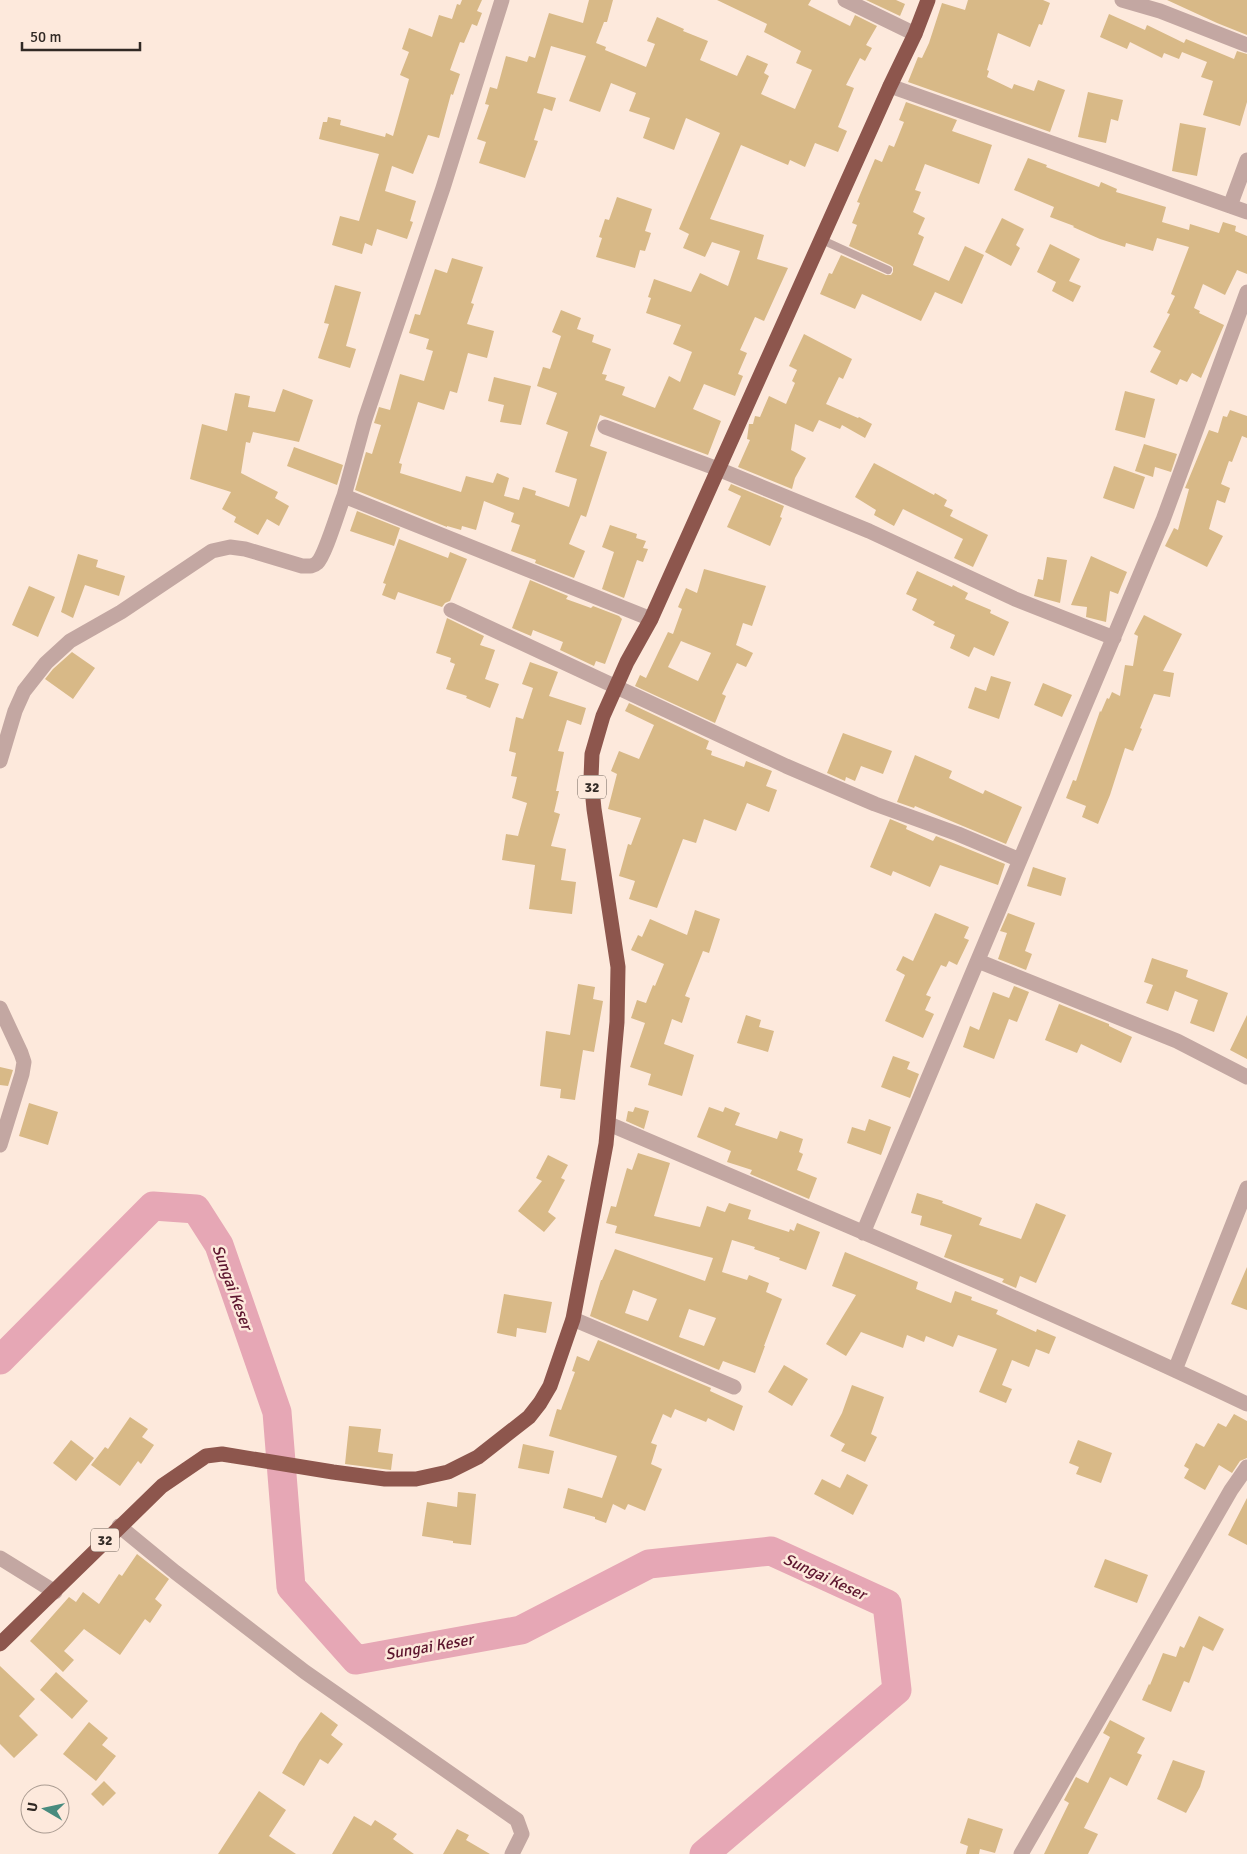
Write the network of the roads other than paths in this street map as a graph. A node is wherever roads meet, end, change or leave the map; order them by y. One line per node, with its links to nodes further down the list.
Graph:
1 (502, 0): 16 (street)
2 (845, 0): 5 (street)
3 (928, 0): 5 (highway, 32)
4 (1122, 0): 6 (street)
5 (915, 34): 7 (highway, 32)
6 (1247, 45)
7 (890, 86): 9 (street); 11 (highway, 32)
8 (1247, 160): 9 (street)
9 (1230, 206): 10 (street)
10 (1247, 212)
11 (820, 239): 12 (lane); 15 (highway, 32)
12 (888, 270)
13 (1247, 292): 19 (street)
14 (605, 427): 15 (street)
15 (718, 469): 18 (highway, 32); 19 (street)
16 (344, 496): 18 (street); 21 (street)
17 (451, 610): 20 (street)
18 (651, 619): 20 (highway, 32)
19 (1114, 638): 22 (street)
20 (616, 687): 22 (street); 26 (highway, 32)
21 (0, 761)
22 (1020, 860): 23 (street)
23 (978, 961): 25 (street); 29 (street)
24 (0, 1008): 27 (street)
25 (1247, 1077)
26 (609, 1124): 29 (street); 30 (highway, 32)
27 (0, 1145)
28 (1247, 1188): 31 (street)
29 (863, 1233): 31 (street)
30 (573, 1319): 32 (street); 35 (highway, 32)
31 (1175, 1370): 33 (street)
32 (734, 1387)
33 (1247, 1404)
34 (1247, 1467): 40 (street)
35 (119, 1526): 37 (highway, 32); 39 (street)
36 (0, 1558): 37 (street)
37 (55, 1592): 38 (highway, 32)
38 (0, 1644)
39 (512, 1854)
40 (1021, 1854)

